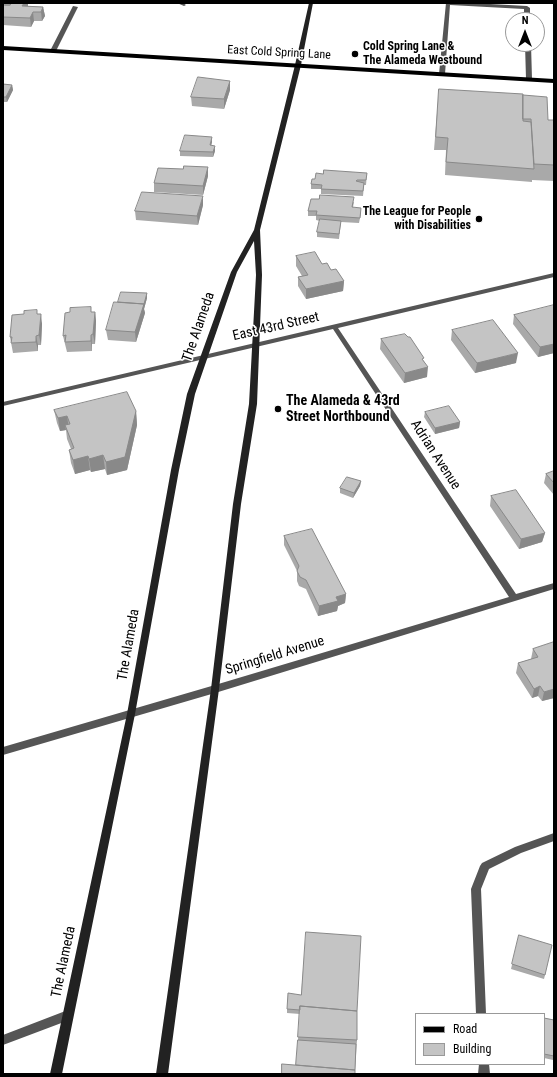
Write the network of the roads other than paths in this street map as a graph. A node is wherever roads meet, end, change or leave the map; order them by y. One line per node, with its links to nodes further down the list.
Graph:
1 (311, 3): 7 (main road, The Alameda)
2 (527, 5): 8 (street)
3 (75, 7): 5 (street)
4 (3, 48): 5 (main road, East Cold Spring Lane)
5 (53, 51): 7 (main road, East Cold Spring Lane)
6 (528, 52): 9 (street)
7 (298, 65): 8 (main road, East Cold Spring Lane); 11 (main road, The Alameda)
8 (442, 74): 9 (main road, East Cold Spring Lane)
9 (529, 79): 10 (main road, East Cold Spring Lane)
10 (554, 81)
11 (257, 230): 14 (main road, The Alameda); 15 (main road, The Alameda)
12 (554, 275): 13 (street, East 43rd Street)
13 (334, 326): 14 (street, East 43rd Street); 18 (street, Adrian Avenue)
14 (255, 345): 15 (street, East 43rd Street); 19 (main road, The Alameda)
15 (203, 357): 16 (street, East 43rd Street); 20 (main road, The Alameda)
16 (3, 404)
17 (554, 586): 18 (street, Springfield Avenue)
18 (514, 598): 19 (street, Springfield Avenue)
19 (215, 689): 20 (street, Springfield Avenue); 27 (main road, The Alameda)
20 (131, 714): 21 (street, Springfield Avenue); 24 (main road, The Alameda)
21 (3, 751)
22 (554, 837): 23 (street)
23 (481, 1013)
24 (68, 1015): 25 (street); 26 (main road, The Alameda)
25 (3, 1040)
26 (56, 1074)
27 (162, 1074)

